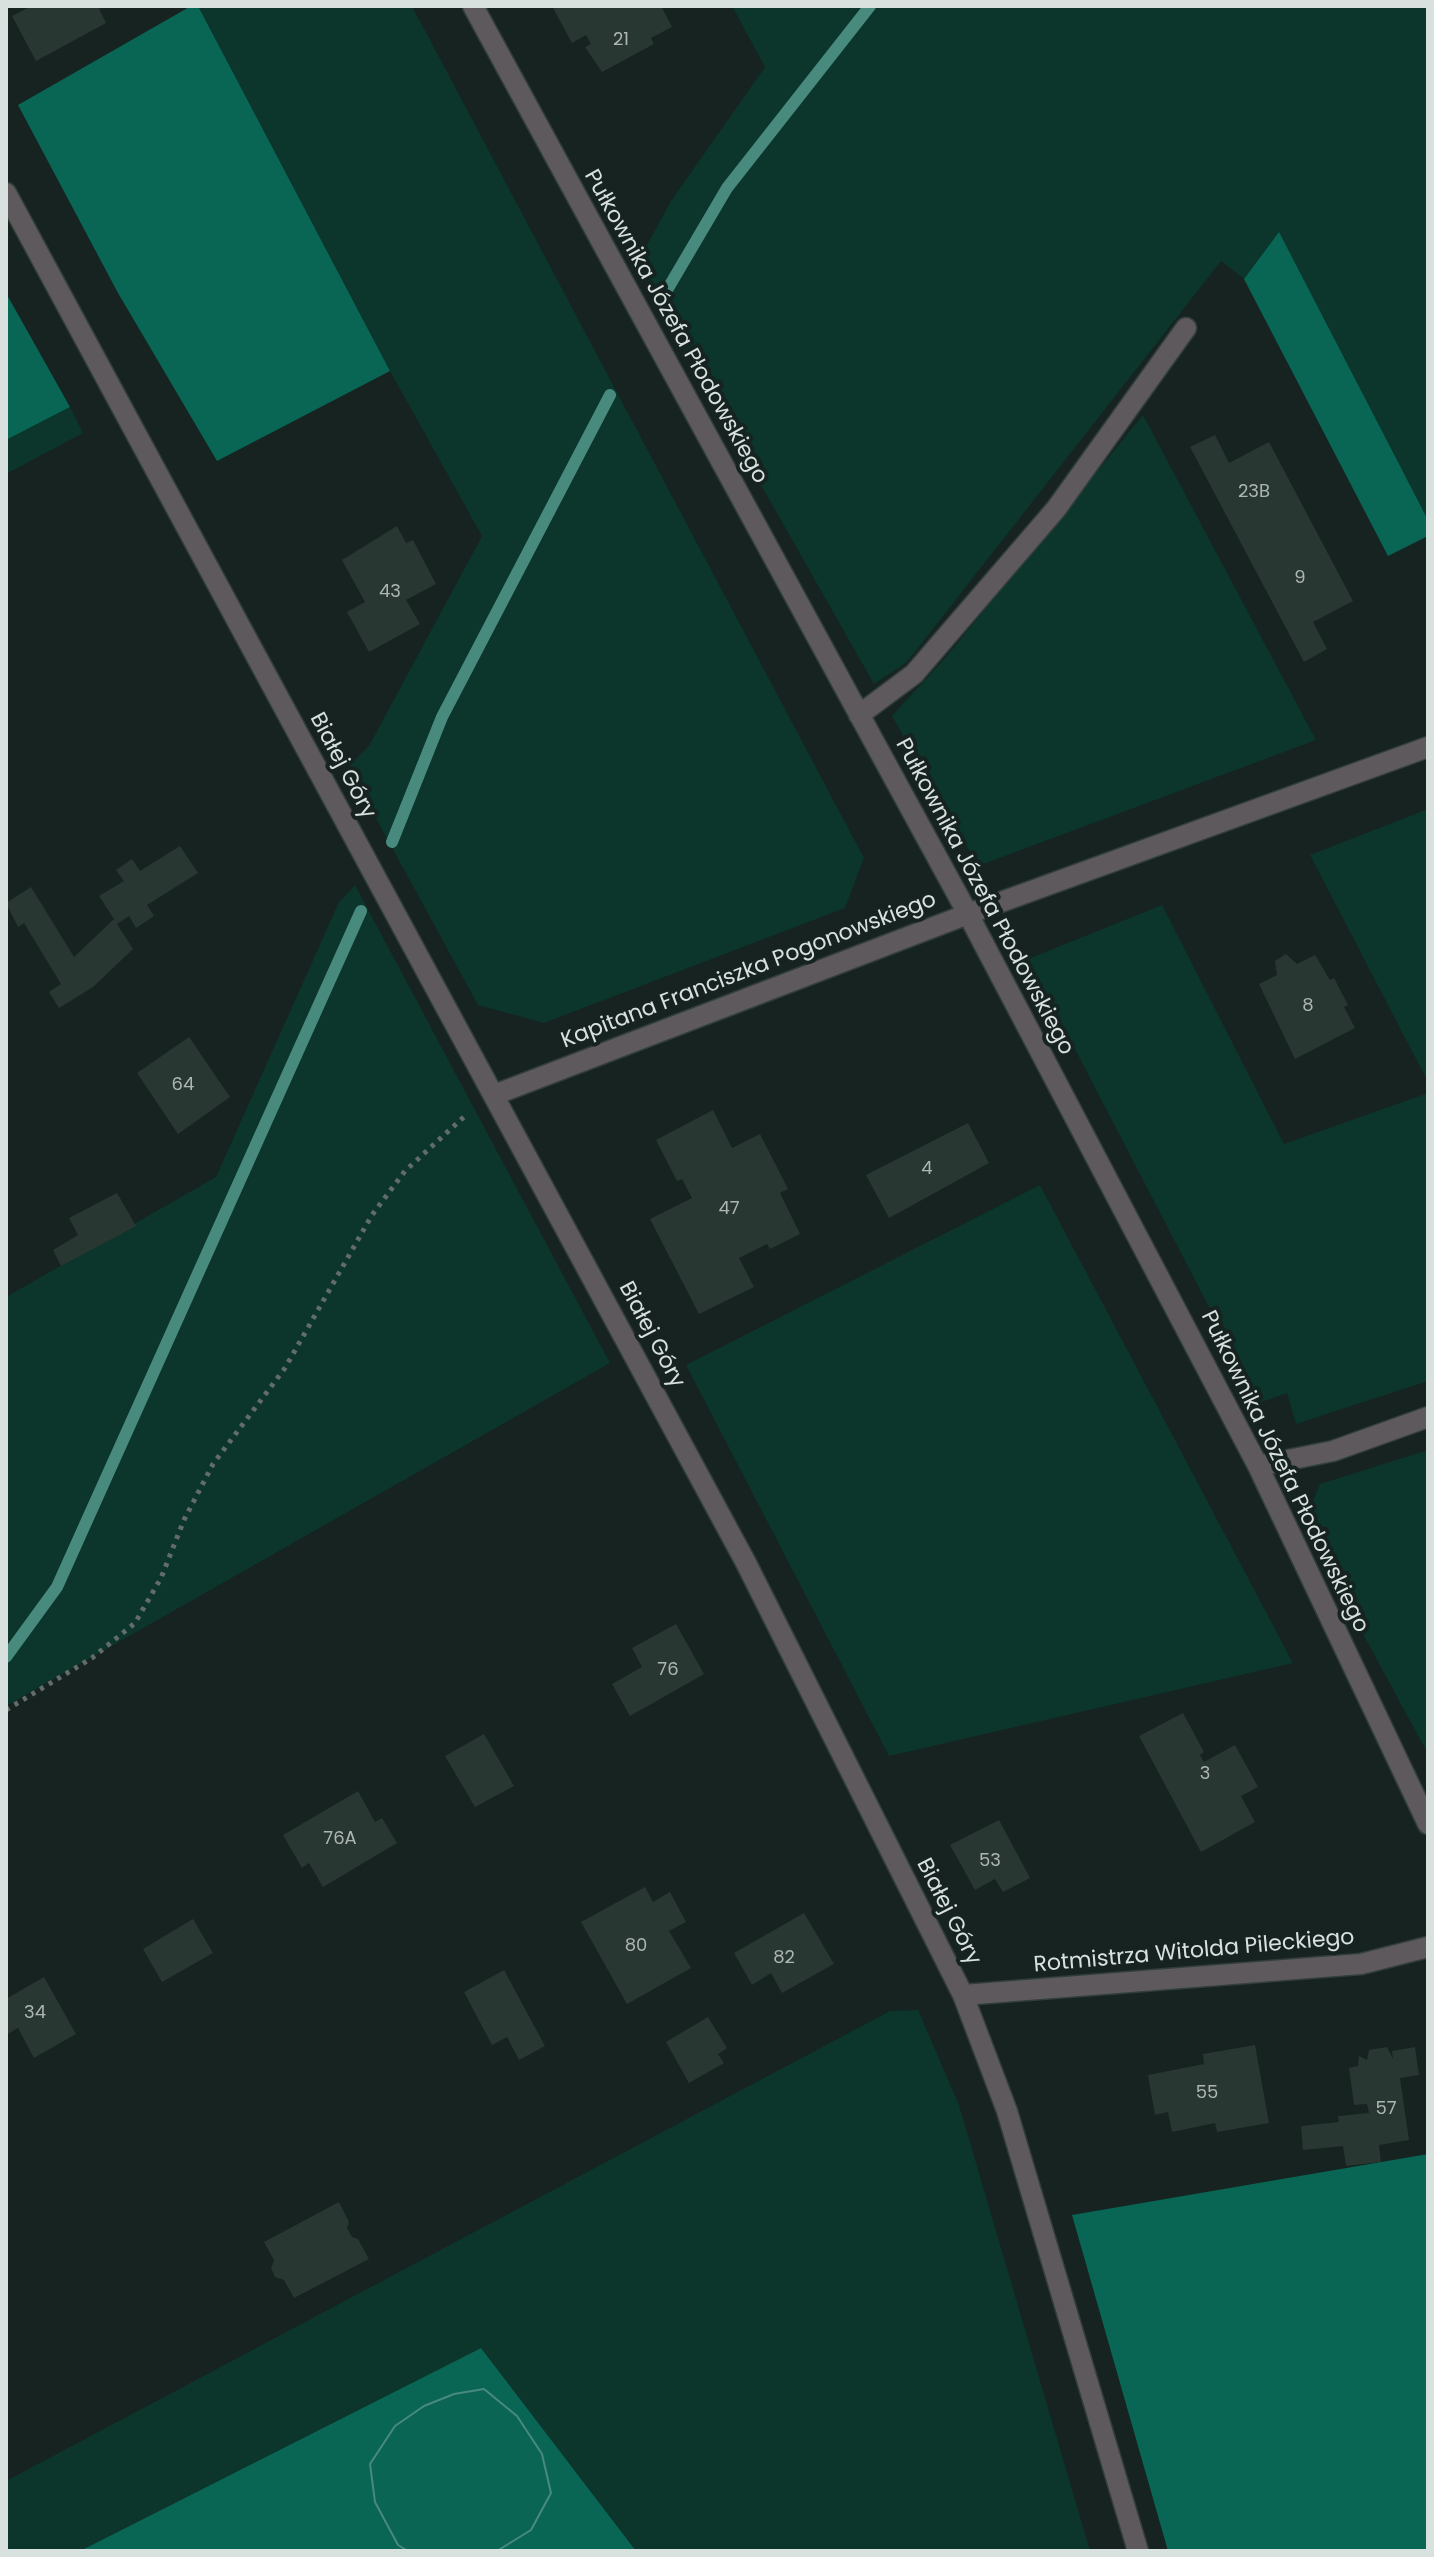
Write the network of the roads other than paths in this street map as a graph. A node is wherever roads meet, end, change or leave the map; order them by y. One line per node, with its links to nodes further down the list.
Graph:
1 (473, 6): 4 (street, Pułkownika Józefa Płodowskiego)
2 (6, 193): 7 (street, Białej Góry)
3 (1186, 328): 4 (street)
4 (859, 715): 6 (street, Pułkownika Józefa Płodowskiego)
5 (1428, 747): 6 (street, Kapitana Franciszka Pogonowskiego)
6 (968, 914): 7 (street, Kapitana Franciszka Pogonowskiego); 9 (street, Pułkownika Józefa Płodowskiego)
7 (494, 1095): 12 (street, Białej Góry)
8 (1428, 1417): 9 (street)
9 (1258, 1466): 10 (street, Pułkownika Józefa Płodowskiego)
10 (1428, 1824)
11 (1428, 1947): 12 (street, Rotmistrza Witolda Pileckiego)
12 (963, 1995): 13 (street, Białej Góry)
13 (1138, 2551)

